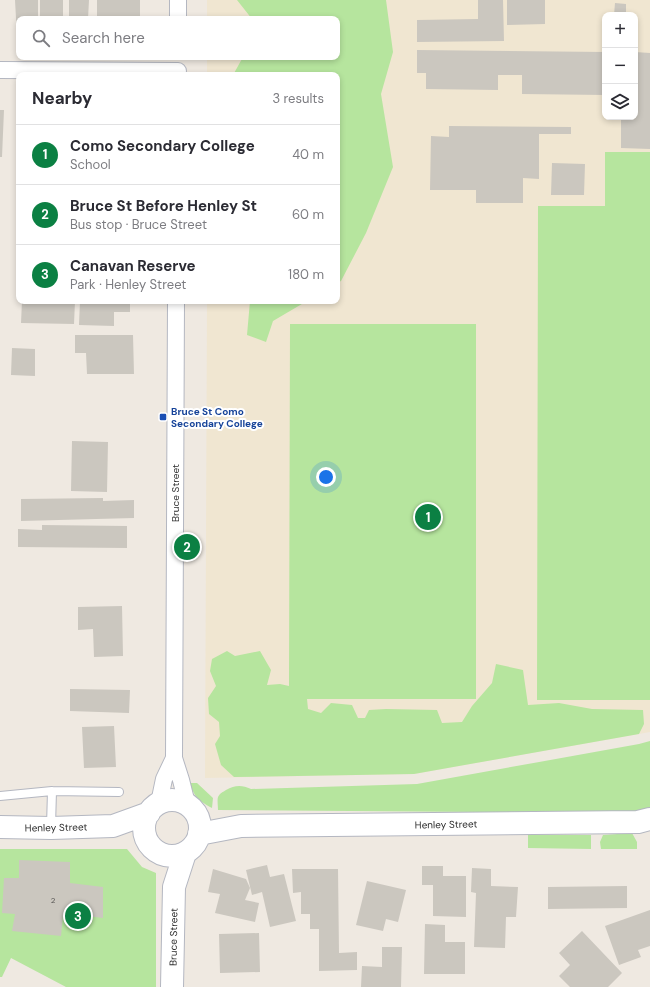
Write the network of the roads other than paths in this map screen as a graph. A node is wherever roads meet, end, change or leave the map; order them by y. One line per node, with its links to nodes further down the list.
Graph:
1 (178, 0): 2 (street)
2 (178, 16)
3 (178, 68): 4 (street)
4 (0, 70)
5 (176, 304): 6 (street, Bruce Street)
6 (174, 758): 10 (street, Bruce Street); 11 (street, Bruce Street)
7 (52, 791): 8 (lane); 9 (lane); 15 (lane)
8 (119, 792)
9 (0, 796)
10 (154, 808): 11 (street); 13 (street, Henley Street); 16 (street)
11 (194, 818): 12 (street, Henley Street); 16 (street)
12 (650, 819)
13 (113, 826): 15 (street, Henley Street); 16 (street, Henley Street)
14 (0, 827): 15 (street, Henley Street)
15 (51, 828)
16 (166, 851): 17 (street, Bruce Street)
17 (172, 987)

